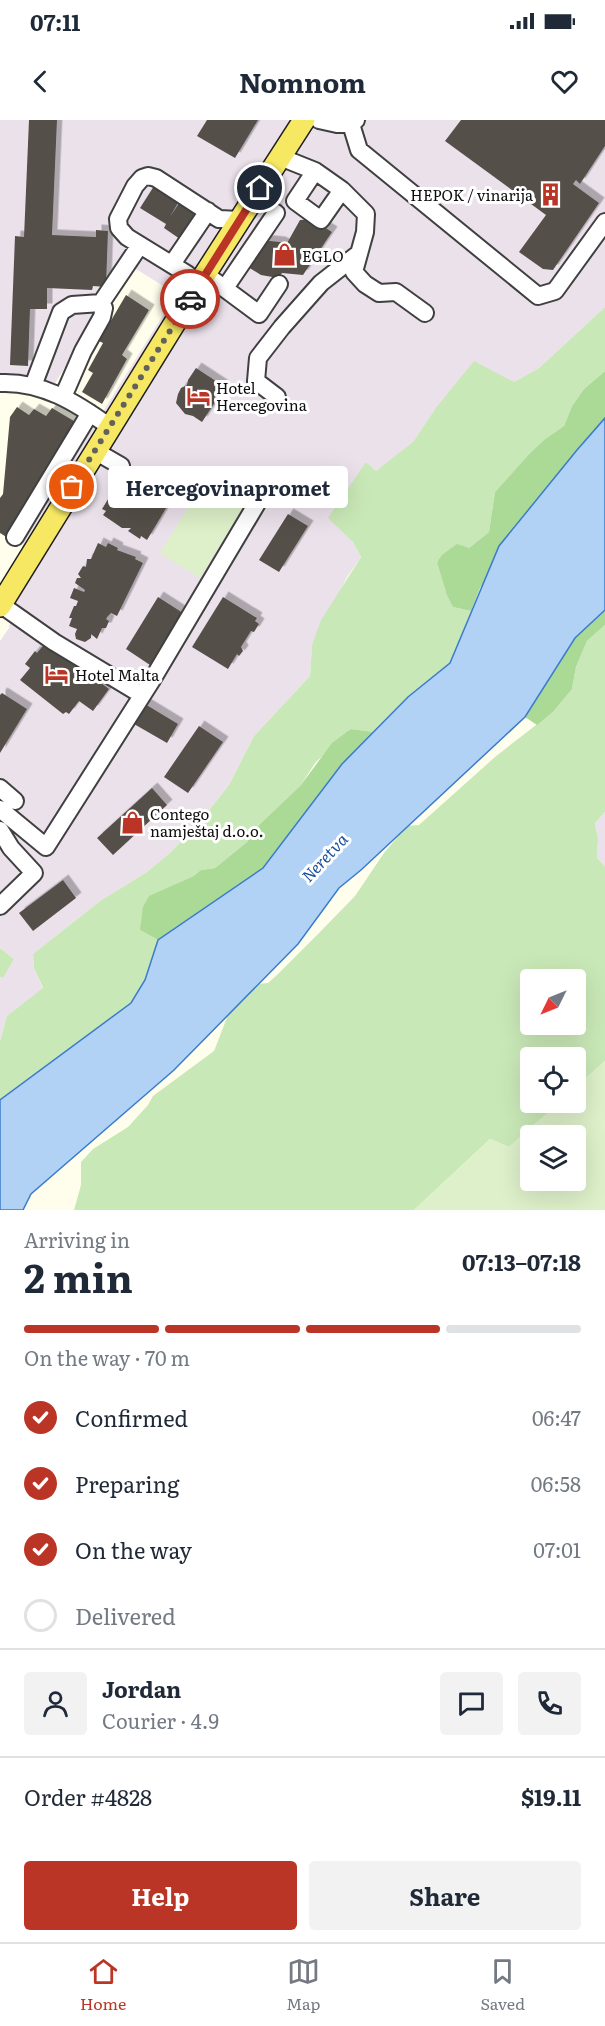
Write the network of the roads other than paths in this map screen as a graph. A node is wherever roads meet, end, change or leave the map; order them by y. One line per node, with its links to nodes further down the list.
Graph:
1 (304, 120): 4 (main road)
2 (319, 120): 3 (lane)
3 (353, 122): 10 (lane)
4 (280, 157): 5 (lane); 9 (main road)
5 (315, 171): 6 (lane); 6 (lane)
6 (342, 190): 12 (lane)
7 (208, 211): 9 (lane); 11 (lane); 13 (lane)
8 (276, 213): 16 (lane)
9 (240, 220): 14 (main road)
10 (605, 222)
11 (140, 245): 13 (lane); 17 (lane)
12 (358, 254): 18 (lane); 22 (lane)
13 (172, 264): 14 (lane)
14 (201, 280): 16 (lane); 24 (main road)
15 (279, 284): 16 (lane)
16 (225, 288)
17 (101, 303): 20 (lane); 21 (lane)
18 (425, 313)
19 (0, 383): 20 (lane)
20 (33, 386): 21 (lane)
21 (63, 397): 23 (lane)
22 (277, 397)
23 (90, 413): 24 (lane); 28 (lane)
24 (110, 427): 25 (main road)
25 (95, 451): 26 (lane); 29 (main road)
26 (122, 466)
27 (272, 478): 32 (lane)
28 (15, 537)
29 (27, 560): 30 (main road); 31 (main road)
30 (0, 576)
31 (0, 605): 32 (lane)
32 (142, 695): 34 (lane)
33 (0, 788): 34 (lane)
34 (7, 805)
35 (0, 830): 36 (lane)
36 (0, 906)

